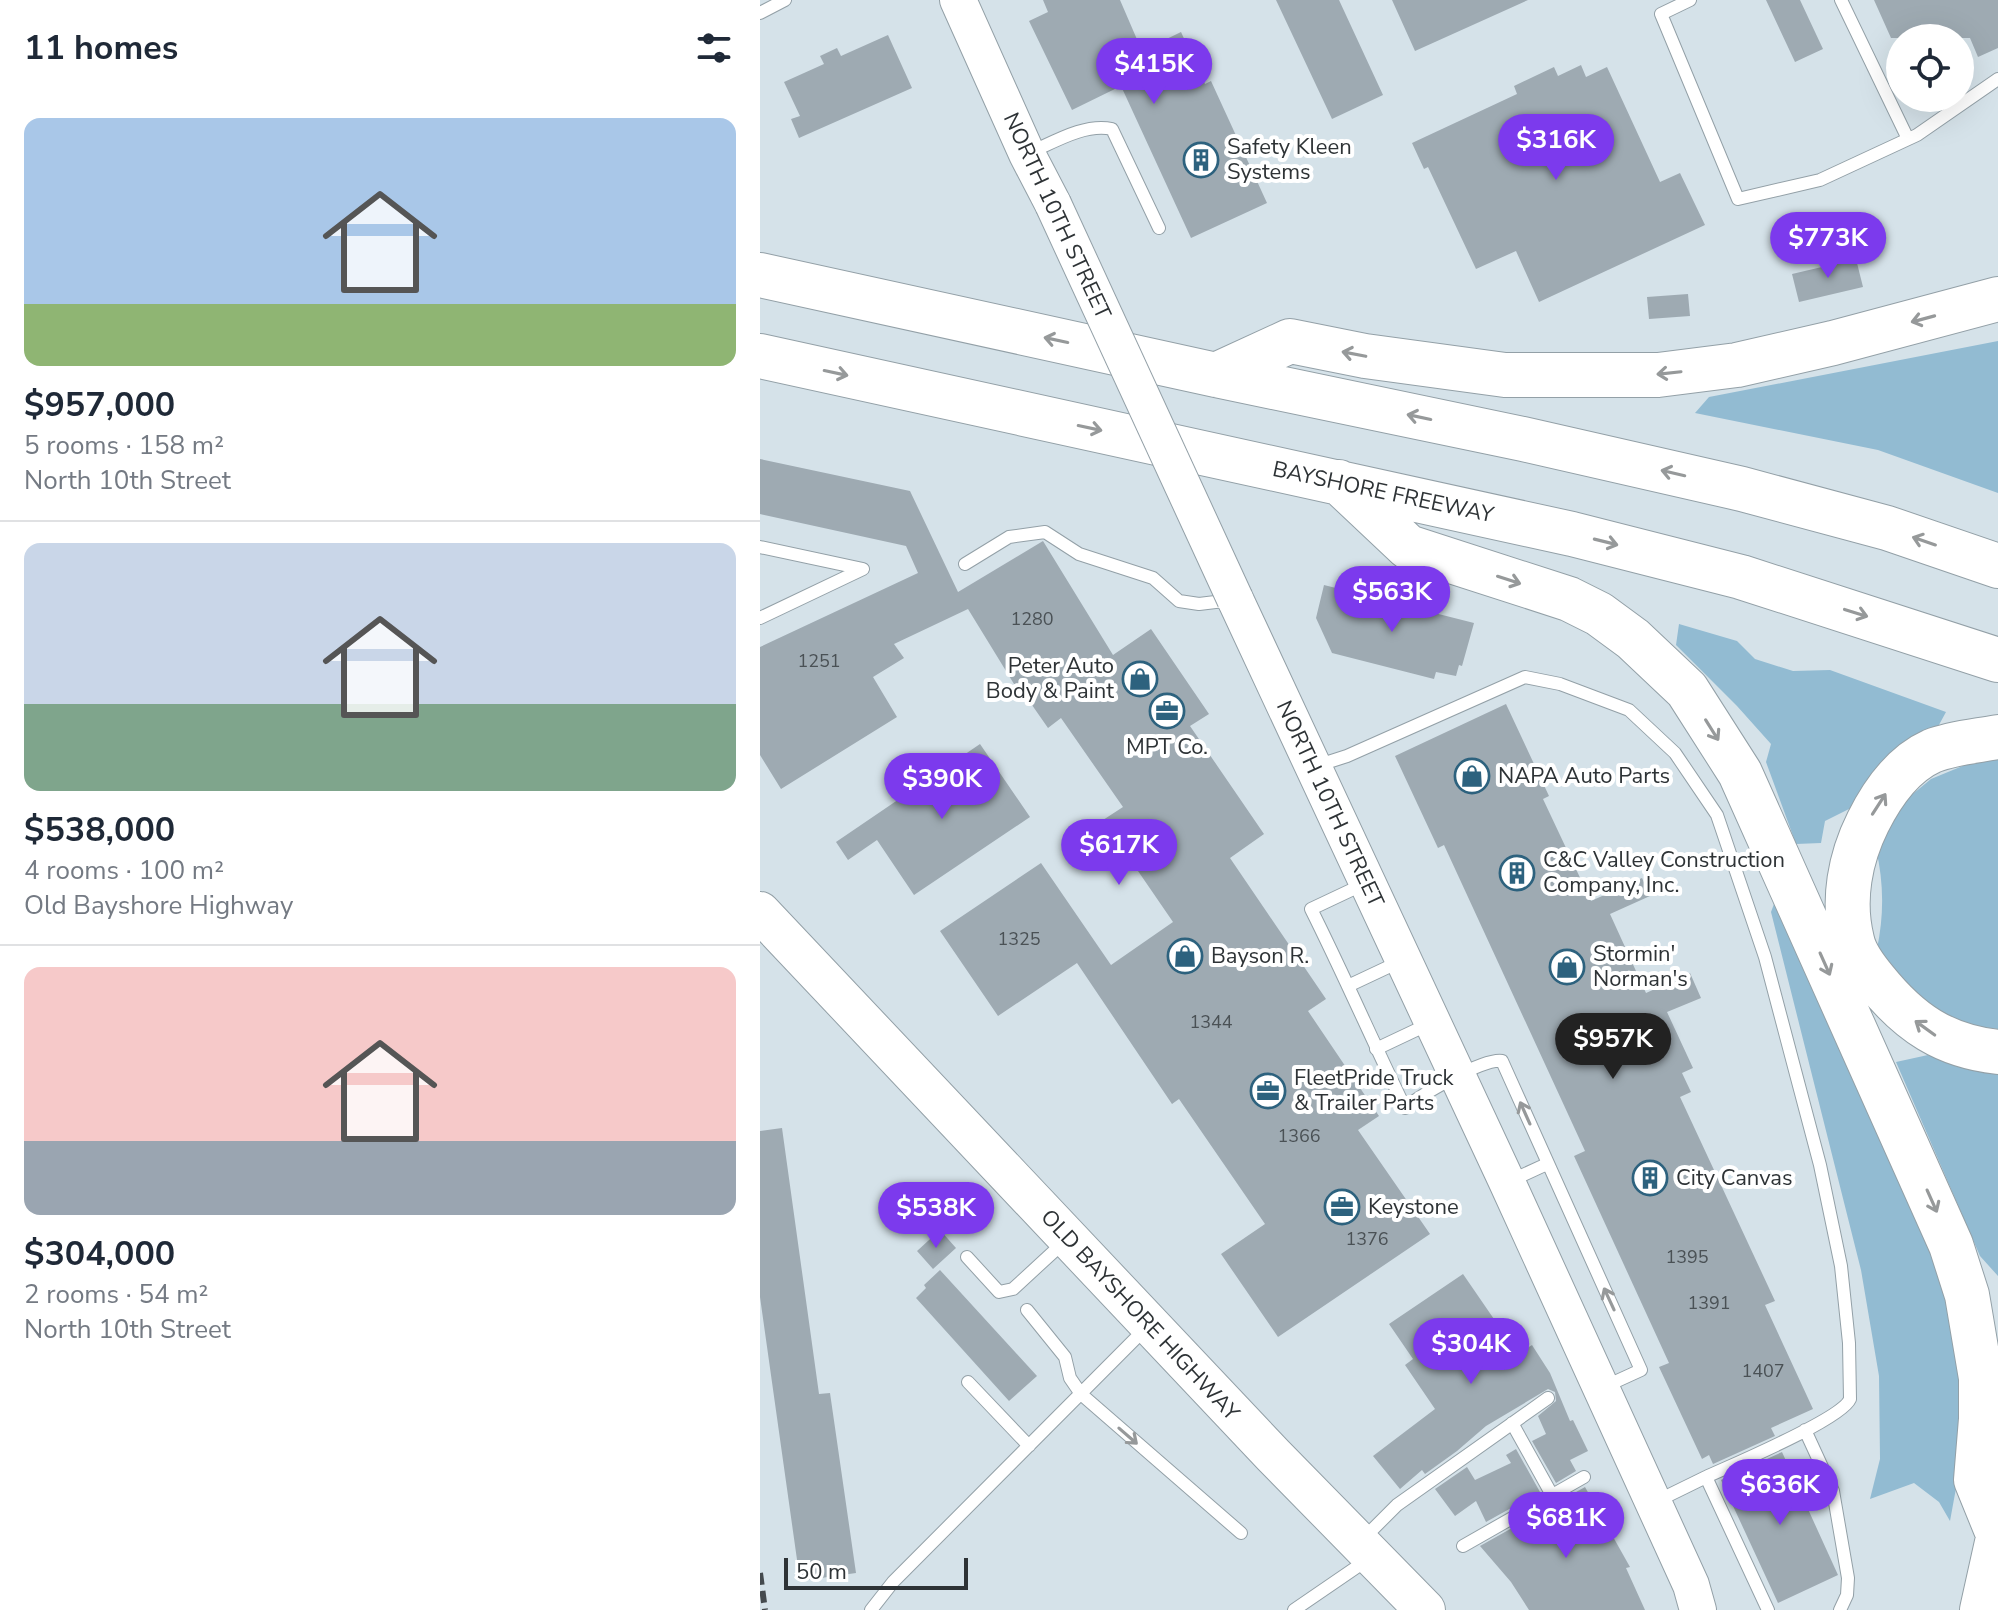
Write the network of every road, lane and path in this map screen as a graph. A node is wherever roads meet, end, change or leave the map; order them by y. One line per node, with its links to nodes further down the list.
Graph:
1 (785, 0): 5 (lane)
2 (958, 0): 8 (main road, NORTH 10TH STREET)
3 (1690, 0): 7 (lane)
4 (1841, 0): 7 (lane)
5 (760, 13)
6 (1998, 79): 7 (lane)
7 (1908, 139)
8 (1027, 154): 9 (lane); 18 (main road, NORTH 10TH STREET, bridge)
9 (1159, 228)
10 (760, 275): 13 (highway, one-way to 10)
11 (1998, 299): 13 (highway, one-way to 13)
12 (760, 356): 14 (highway, BAYSHORE FREEWAY, one-way to 14)
13 (1216, 375): 17 (highway, one-way to 13)
14 (1339, 482): 20 (highway, BAYSHORE FREEWAY, one-way to 20); 49 (highway, one-way to 49)
15 (760, 547): 19 (lane)
16 (965, 564): 18 (lane)
17 (1998, 566)
18 (1235, 599): 22 (main road, NORTH 10TH STREET)
19 (760, 618)
20 (1998, 660)
21 (1998, 737): 29 (highway, one-way to 21)
22 (1313, 767): 23 (main road, NORTH 10TH STREET); 42 (lane)
23 (1367, 883): 25 (main road, NORTH 10TH STREET); 26 (lane)
24 (760, 912): 33 (main road, OLD BAYSHORE HIGHWAY)
25 (1404, 961): 26 (lane); 27 (main road, NORTH 10TH STREET)
26 (1350, 985): 28 (lane)
27 (1433, 1023): 28 (lane); 30 (main road, NORTH 10TH STREET)
28 (1376, 1049): 30 (lane)
29 (1998, 1052)
30 (1458, 1077): 31 (lane, one-way to 30); 32 (main road, NORTH 10TH STREET)
31 (1547, 1164): 32 (lane); 38 (lane, one-way to 31)
32 (1507, 1182): 38 (main road, NORTH 10TH STREET)
33 (1068, 1238): 34 (lane); 36 (main road, OLD BAYSHORE HIGHWAY)
34 (967, 1257)
35 (1027, 1310): 39 (lane)
36 (1149, 1325): 39 (lane); 51 (main road, OLD BAYSHORE HIGHWAY)
37 (968, 1382): 43 (lane)
38 (1600, 1389): 47 (main road, NORTH 10TH STREET)
39 (1081, 1394): 43 (lane); 48 (lane, one-way to 48)
40 (1548, 1398): 41 (lane)
41 (1512, 1423): 46 (lane); 51 (lane)
42 (1805, 1430): 45 (lane); 57 (lane)
43 (1029, 1446): 53 (lane)
44 (1584, 1477): 46 (lane)
45 (1706, 1477): 47 (lane); 56 (lane)
46 (1552, 1495): 50 (lane)
47 (1652, 1503): 52 (main road, NORTH 10TH STREET)
48 (1241, 1533)
49 (1998, 1536): 58 (highway)
50 (1463, 1546)
51 (1366, 1550): 54 (lane); 55 (main road, OLD BAYSHORE HIGHWAY)
52 (1699, 1602)
53 (874, 1609)
54 (1294, 1610)
55 (1425, 1610)
56 (1768, 1610)
57 (1840, 1610)
58 (1982, 1610)

